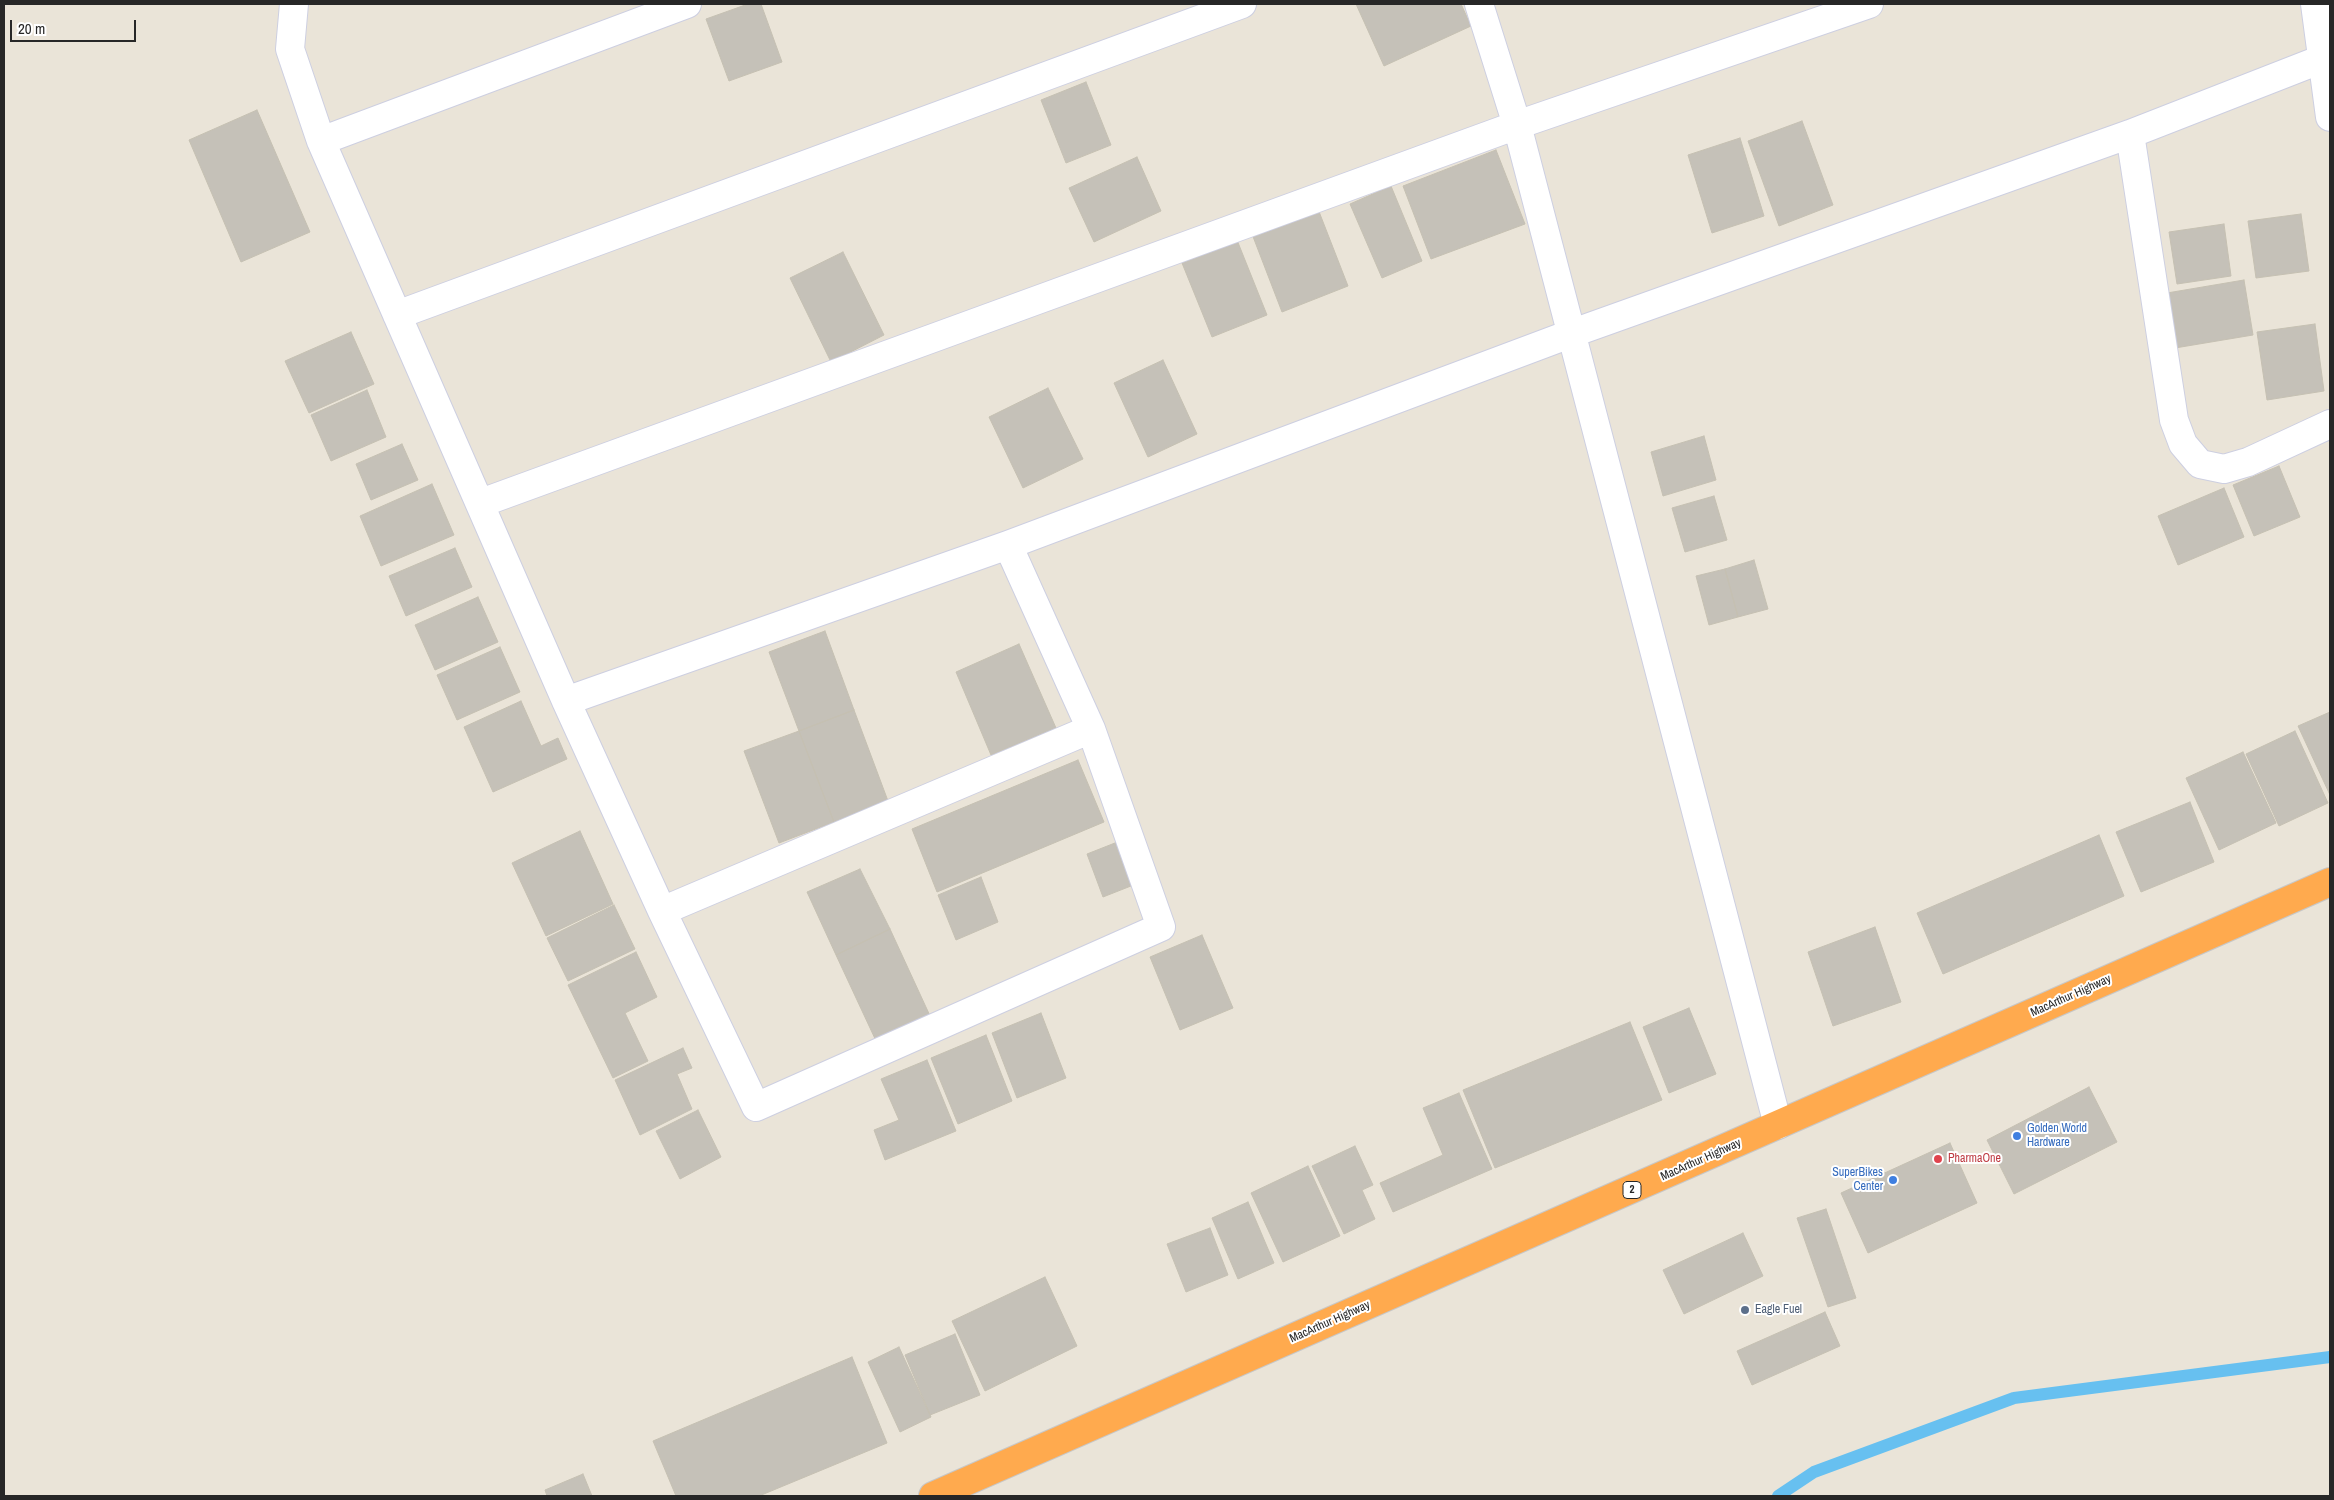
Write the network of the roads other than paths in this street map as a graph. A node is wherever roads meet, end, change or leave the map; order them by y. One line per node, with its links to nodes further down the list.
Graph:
1 (294, 4): 11 (street)
2 (687, 4): 11 (street)
3 (1242, 4): 12 (street)
4 (1479, 4): 9 (street)
5 (1869, 4): 9 (street)
6 (2315, 4): 7 (street)
7 (2322, 59): 8 (street); 10 (street)
8 (2330, 117)
9 (1517, 125): 13 (street); 15 (street)
10 (2130, 134): 13 (street); 14 (street)
11 (321, 141): 12 (street)
12 (397, 315): 15 (street)
13 (1570, 334): 16 (street); 21 (street)
14 (2330, 424)
15 (481, 503): 17 (street)
16 (1008, 545): 17 (street); 18 (street)
17 (566, 701): 20 (street)
18 (1091, 729): 20 (street); 20 (street)
19 (2330, 882): 21 (highway, MacArthur Highway / 2)
20 (662, 911)
21 (1778, 1125): 22 (highway, MacArthur Highway / 2)
22 (933, 1496)

